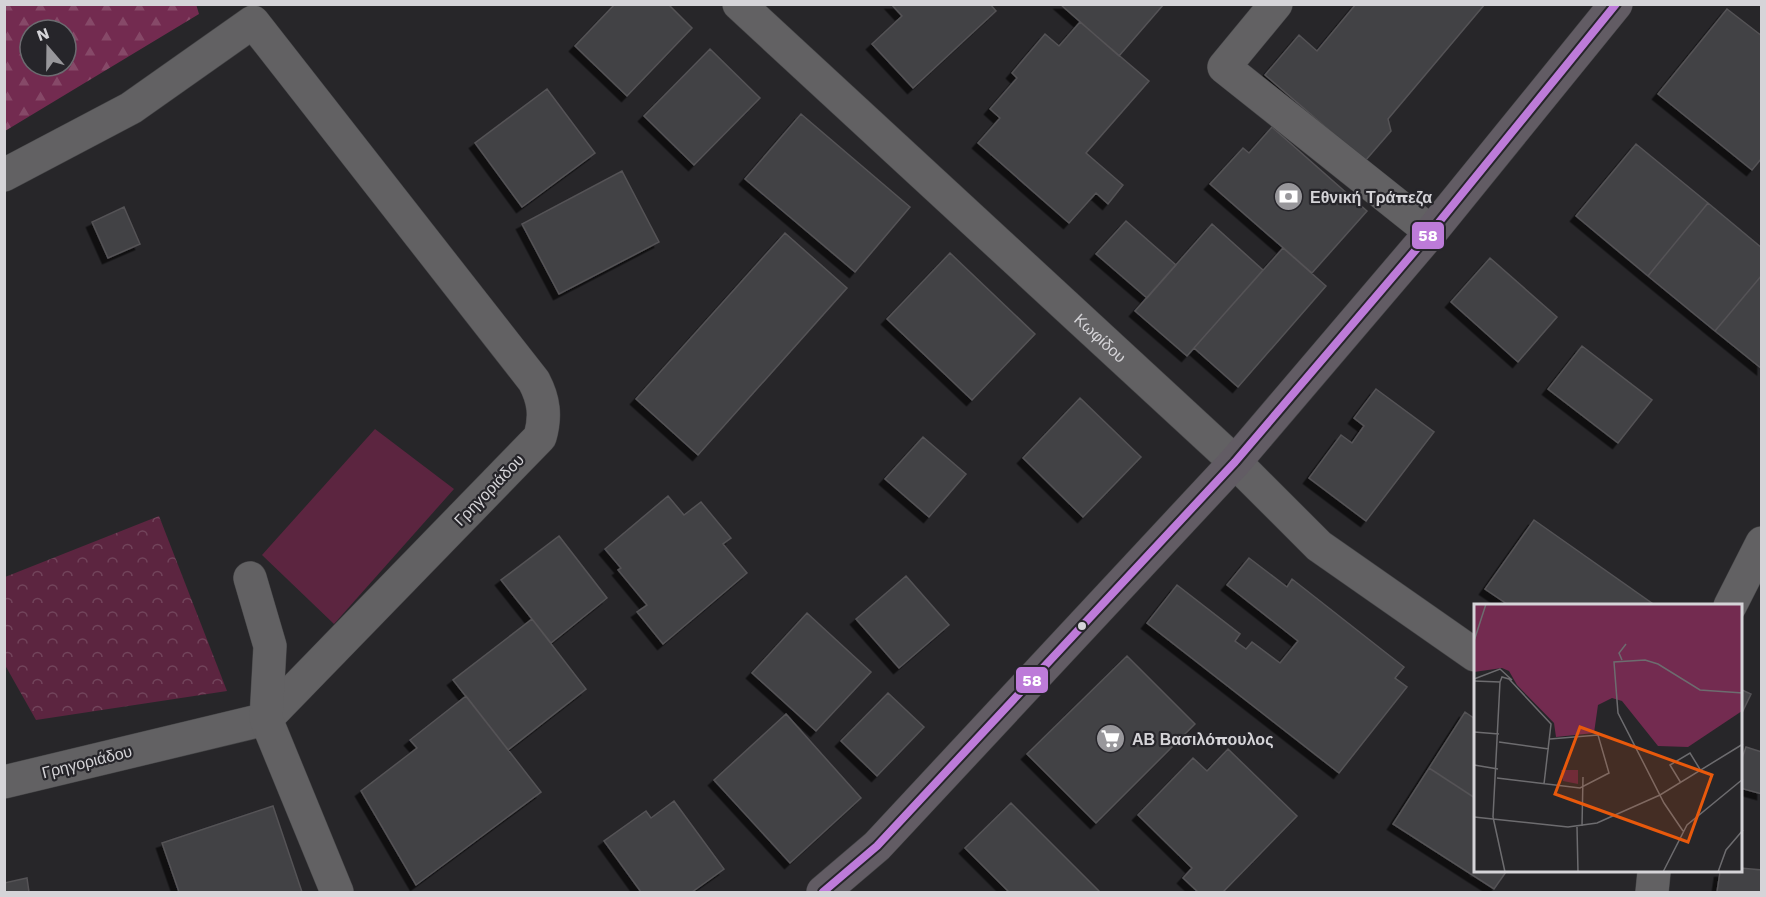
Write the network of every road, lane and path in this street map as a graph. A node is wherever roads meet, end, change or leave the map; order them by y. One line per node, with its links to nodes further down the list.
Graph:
1 (739, 4): 6 (street, Κωφίδου)
2 (1276, 4): 5 (street)
3 (1616, 5): 5 (main road)
4 (4, 175): 11 (street, Γρηγοριάδου)
5 (1431, 232): 6 (main road)
6 (1235, 462): 10 (street, Κωφίδου); 15 (main road)
7 (1761, 543): 9 (street)
8 (250, 578): 11 (street)
9 (1731, 604)
10 (1474, 654)
11 (266, 719): 12 (street, Γρηγοριάδου); 14 (street)
12 (4, 782)
13 (1654, 873): 16 (street)
14 (337, 892)
15 (823, 892)
16 (1652, 892)

